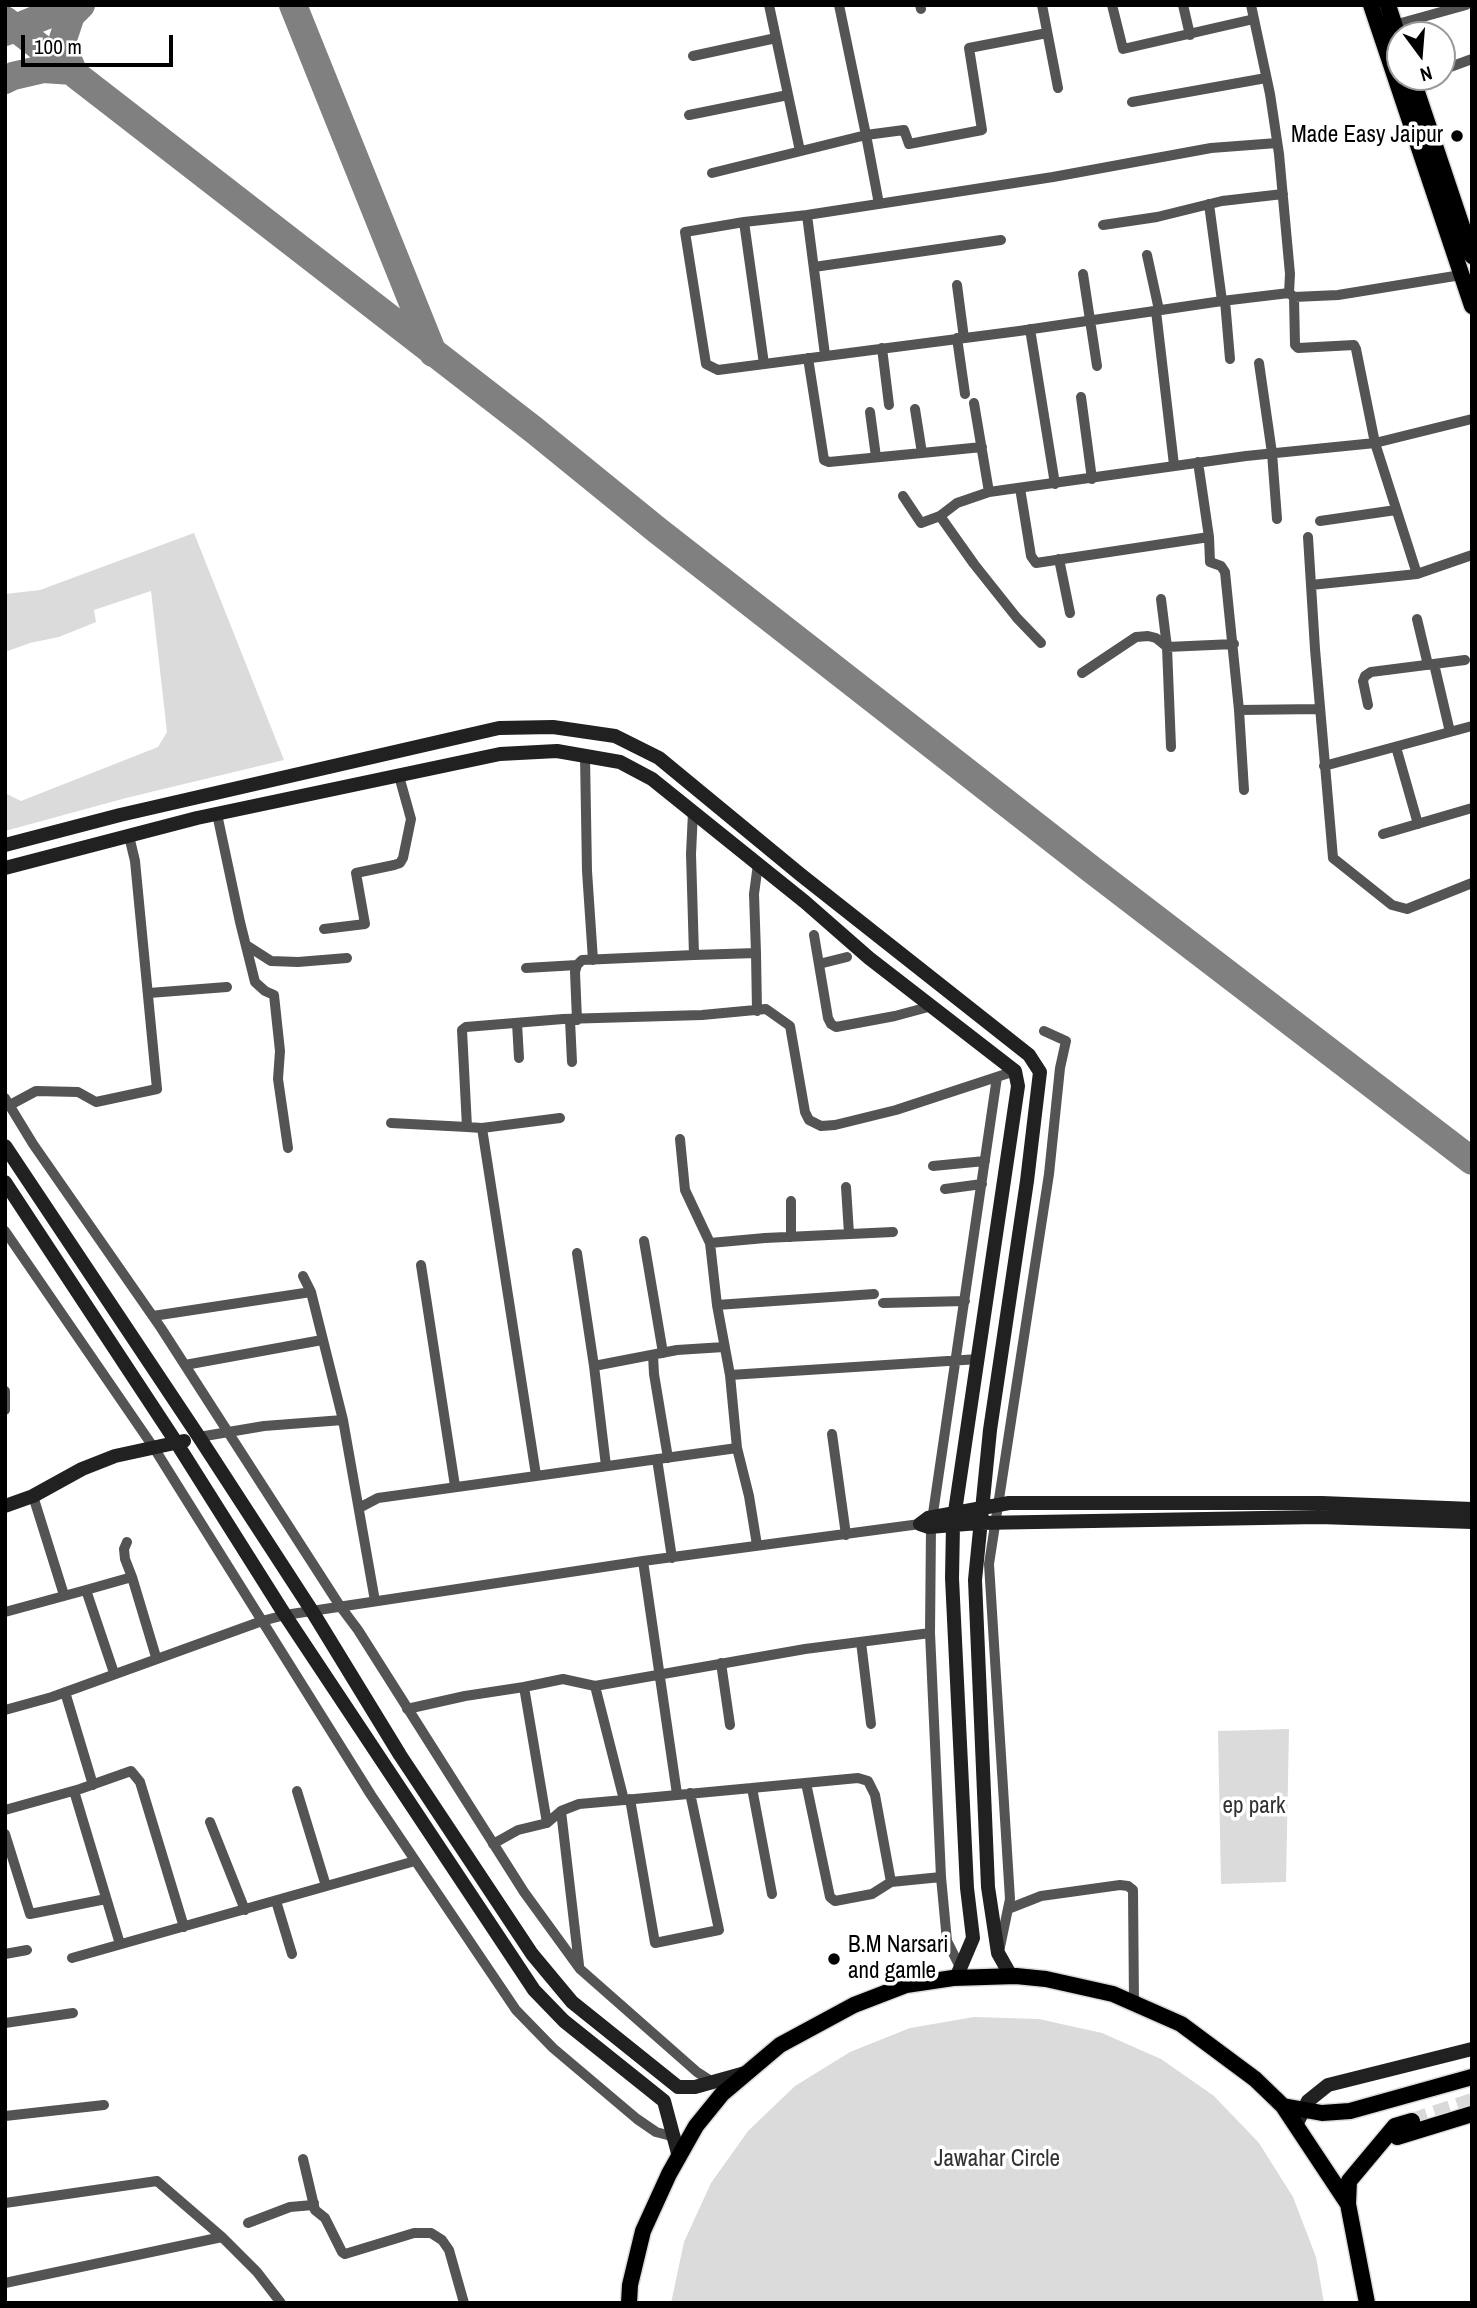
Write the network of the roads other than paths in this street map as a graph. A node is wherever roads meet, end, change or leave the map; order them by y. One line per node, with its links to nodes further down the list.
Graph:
1 (769, 5): 14 (street)
2 (839, 5): 22 (street)
3 (1042, 5): 12 (street)
4 (1112, 5): 13 (street)
5 (1183, 5): 13 (street)
6 (1251, 5): 10 (street)
7 (1371, 5): 37 (main road)
8 (1466, 5): 9 (street)
9 (1433, 9): 11 (street)
10 (1254, 19): 13 (street); 16 (street)
11 (1404, 21)
12 (1047, 33): 17 (street); 22 (street)
13 (1190, 35)
14 (776, 38): 15 (street); 19 (street)
15 (693, 56)
16 (1266, 78): 20 (street); 23 (street)
17 (1058, 88)
18 (1421, 91): 34 (main road)
19 (788, 95): 21 (street); 24 (street)
20 (1132, 102)
21 (690, 115)
22 (866, 135): 24 (street); 27 (street)
23 (1277, 143): 26 (street); 27 (street)
24 (800, 151): 25 (street)
25 (712, 173)
26 (1283, 194): 28 (street); 39 (street)
27 (879, 204): 29 (street)
28 (1209, 204): 31 (street); 40 (street)
29 (807, 215): 30 (street); 35 (street)
30 (744, 222): 50 (street); 50 (street)
31 (1103, 225)
32 (1001, 240): 35 (street)
33 (1147, 255): 42 (street)
34 (1472, 256)
35 (814, 267): 47 (street)
36 (1083, 274): 43 (street)
37 (1461, 275): 39 (street); 41 (main road)
38 (957, 285): 45 (street)
39 (1292, 295): 40 (street); 60 (street)
40 (1224, 301): 42 (street); 49 (street)
41 (1472, 306)
42 (1158, 310): 43 (street); 66 (street)
43 (1090, 321): 44 (street); 52 (street)
44 (1030, 329): 45 (street); 68 (street)
45 (960, 338): 46 (street); 53 (street)
46 (882, 348): 47 (street); 56 (street)
47 (825, 355): 48 (street)
48 (808, 358): 50 (street); 64 (street)
49 (1230, 359)
50 (764, 363)
51 (1259, 363): 63 (street)
52 (1097, 366)
53 (965, 394)
54 (1081, 397): 67 (street)
55 (974, 403): 61 (street)
56 (889, 405)
57 (915, 409): 62 (street)
58 (870, 412): 64 (street)
59 (1472, 419): 60 (street)
60 (1375, 443): 63 (street); 72 (street)
61 (982, 447): 62 (street); 70 (street)
62 (922, 453): 64 (street)
63 (1272, 453): 65 (street); 74 (street)
64 (876, 457)
65 (1198, 462): 66 (street); 76 (street)
66 (1174, 465): 67 (street)
67 (1092, 479): 68 (street)
68 (1055, 484): 69 (street)
69 (1020, 488): 70 (street); 79 (street)
70 (989, 492): 73 (street)
71 (903, 496): 73 (street)
72 (1395, 510): 75 (street); 80 (street)
73 (940, 516): 85 (street)
74 (1278, 519)
75 (1320, 521)
76 (1209, 537): 79 (street); 86 (street)
77 (1308, 537): 81 (street)
78 (1472, 555): 80 (street)
79 (1059, 559): 83 (street)
80 (1417, 574): 81 (street)
81 (1311, 585): 92 (street)
82 (1161, 598): 87 (street)
83 (1070, 613)
84 (1417, 619): 89 (street)
85 (1041, 643)
86 (1234, 644): 87 (street); 93 (street)
87 (1167, 647): 90 (street); 96 (street)
88 (1465, 660): 89 (street)
89 (1431, 664): 91 (street); 95 (street)
90 (1082, 673)
91 (1368, 705)
92 (1320, 709): 93 (street); 100 (street)
93 (1239, 710): 102 (street)
94 (1472, 726): 95 (street)
95 (1450, 732): 97 (street)
96 (1171, 747)
97 (1396, 747): 100 (street); 107 (street)
98 (393, 753): 101 (street); 103 (street); 132 (street)
99 (585, 756): 101 (street); 105 (street); 121 (street)
100 (1324, 766): 113 (street)
101 (399, 776): 106 (street); 114 (street)
102 (1244, 790)
103 (220, 792): 106 (street); 110 (street)
104 (1472, 808): 107 (street)
105 (693, 812): 111 (street); 118 (street)
106 (221, 813): 109 (street); 116 (street)
107 (1418, 824): 108 (street)
108 (1382, 834)
109 (129, 836): 112 (street); 126 (street)
110 (5, 845)
111 (758, 864): 117 (street); 127 (street)
112 (5, 868)
113 (1472, 883)
114 (324, 929)
115 (814, 935): 122 (street)
116 (246, 945): 120 (street); 144 (street)
117 (756, 953): 118 (street); 128 (street)
118 (694, 955): 121 (street)
119 (847, 957): 122 (street)
120 (347, 958)
121 (593, 960): 123 (street)
122 (819, 964): 127 (street)
123 (577, 965): 124 (street); 129 (street)
124 (526, 968)
125 (227, 987): 126 (street)
126 (149, 993): 137 (street)
127 (932, 1006): 135 (street)
128 (757, 1011): 129 (street); 136 (street)
129 (574, 1020): 130 (street); 134 (street)
130 (517, 1023): 133 (street); 140 (street)
131 (1044, 1031): 189 (street)
132 (1029, 1055): 135 (street); 191 (street)
133 (519, 1058)
134 (572, 1062)
135 (1015, 1071): 136 (street); 170 (street)
136 (997, 1077): 145 (street)
137 (7, 1101): 166 (street)
138 (559, 1118): 141 (street)
139 (391, 1123): 140 (street)
140 (467, 1127): 141 (street)
141 (482, 1128): 186 (street)
142 (680, 1139): 157 (street)
143 (5, 1146): 180 (street)
144 (288, 1148)
145 (985, 1161): 146 (street); 148 (street)
146 (933, 1166)
147 (5, 1182): 181 (street)
148 (982, 1184): 150 (street); 163 (street)
149 (846, 1187): 154 (street)
150 (944, 1189)
151 (791, 1201): 155 (street)
152 (5, 1231): 182 (street)
153 (893, 1232): 154 (street)
154 (849, 1234): 155 (street)
155 (790, 1237): 157 (street)
156 (644, 1241): 169 (street)
157 (710, 1244): 165 (street)
158 (577, 1253): 173 (street)
159 (421, 1265): 187 (street)
160 (303, 1276): 161 (street)
161 (311, 1292): 166 (street); 167 (street)
162 (874, 1294): 165 (street)
163 (965, 1301): 164 (street); 171 (street)
164 (883, 1303)
165 (717, 1305): 168 (street)
166 (153, 1316): 172 (street)
167 (322, 1340): 172 (street); 177 (street)
168 (724, 1347): 169 (street); 174 (street)
169 (658, 1354): 173 (street); 184 (street)
170 (979, 1359): 171 (street); 194 (street)
171 (957, 1360): 174 (street); 196 (street)
172 (185, 1365): 178 (street)
173 (594, 1366): 185 (street)
174 (730, 1375): 183 (street)
175 (5, 1391): 176 (street)
176 (5, 1410)
177 (343, 1420): 178 (street); 192 (street)
178 (229, 1433): 180 (street); 208 (street)
179 (832, 1434): 199 (street)
180 (199, 1437): 181 (street); 209 (street)
181 (176, 1442): 182 (street); 211 (street)
182 (154, 1448): 188 (street); 212 (street)
183 (737, 1448): 184 (street); 201 (street)
184 (662, 1458): 185 (street); 202 (street)
185 (607, 1466): 186 (street)
186 (536, 1475): 187 (street)
187 (455, 1486): 192 (street)
188 (33, 1496): 190 (street); 206 (street)
189 (999, 1504): 191 (street); 193 (street); 198 (street)
190 (5, 1506)
191 (981, 1507): 194 (street); 197 (street)
192 (359, 1508): 207 (street)
193 (1472, 1509)
194 (953, 1519): 196 (street); 197 (street); 257 (street)
195 (1472, 1521): 198 (street)
196 (928, 1523): 199 (street); 213 (street)
197 (979, 1523): 198 (street); 252 (street)
198 (996, 1523): 247 (street)
199 (846, 1535): 201 (street)
200 (127, 1542): 204 (street)
201 (757, 1545): 202 (street)
202 (672, 1558): 203 (street)
203 (643, 1561): 207 (street); 218 (street)
204 (132, 1577): 205 (street); 215 (street)
205 (86, 1590): 206 (street); 217 (street)
206 (64, 1595): 210 (street)
207 (375, 1601): 208 (street)
208 (340, 1606): 209 (street); 222 (street)
209 (312, 1611): 211 (street); 265 (street)
210 (5, 1612)
211 (285, 1615): 212 (street); 273 (street)
212 (262, 1621): 215 (street); 240 (street)
213 (930, 1633): 214 (street); 241 (street)
214 (861, 1642): 216 (street); 224 (street)
215 (156, 1657): 217 (street)
216 (722, 1663): 218 (street); 225 (street)
217 (114, 1673): 221 (street)
218 (659, 1674): 219 (street); 232 (street)
219 (596, 1686): 220 (street); 233 (street)
220 (524, 1687): 222 (street); 237 (street)
221 (65, 1692): 223 (street); 227 (street)
222 (407, 1709): 239 (street)
223 (5, 1710)
224 (871, 1724)
225 (730, 1725)
226 (806, 1783): 228 (street); 242 (street); 242 (street)
227 (93, 1785): 229 (street); 249 (street)
228 (752, 1788): 231 (street); 244 (street)
229 (74, 1791): 234 (street); 245 (street)
230 (297, 1791): 243 (street)
231 (690, 1793): 232 (street); 233 (street)
232 (677, 1794): 233 (street)
233 (627, 1799): 235 (street)
234 (5, 1810)
235 (561, 1811): 237 (street); 256 (street)
236 (210, 1822): 248 (street)
237 (547, 1823): 239 (street)
238 (5, 1834): 245 (street)
239 (493, 1844): 256 (street)
240 (415, 1861): 243 (street); 273 (street)
241 (941, 1877): 242 (street); 257 (street)
242 (891, 1882)
243 (326, 1886): 246 (street)
244 (772, 1894)
245 (106, 1899): 250 (street)
246 (276, 1901): 248 (street); 254 (street)
247 (1008, 1909): 252 (street); 259 (street)
248 (245, 1910): 249 (street)
249 (184, 1927): 250 (street)
250 (120, 1944): 255 (street)
251 (27, 1950): 253 (street)
252 (998, 1953): 258 (street)
253 (5, 1954)
254 (292, 1954)
255 (72, 1958)
256 (580, 1969): 265 (street)
257 (958, 1974): 258 (main road); 263 (main road)
258 (1011, 1976): 259 (main road)
259 (1134, 2003): 267 (main road)
260 (73, 2013): 261 (street)
261 (5, 2023)
262 (1472, 2049): 268 (street)
263 (747, 2073): 265 (street); 275 (main road)
264 (1472, 2077): 268 (main road)
265 (714, 2083)
266 (104, 2105): 270 (street)
267 (1283, 2106): 268 (main road); 272 (main road)
268 (1305, 2110): 272 (street)
269 (1472, 2114): 274 (main road)
270 (5, 2116)
271 (1412, 2121): 274 (main road)
272 (1296, 2125): 279 (main road)
273 (675, 2137): 275 (street)
274 (1380, 2141): 279 (main road)
275 (679, 2157): 285 (main road)
276 (303, 2159): 278 (street)
277 (5, 2203): 281 (street)
278 (314, 2203): 280 (street); 284 (street)
279 (1349, 2204): 286 (main road)
280 (248, 2223)
281 (222, 2237): 282 (street); 283 (street)
282 (5, 2283)
283 (281, 2303)
284 (464, 2303)
285 (629, 2303)
286 (1367, 2303)

